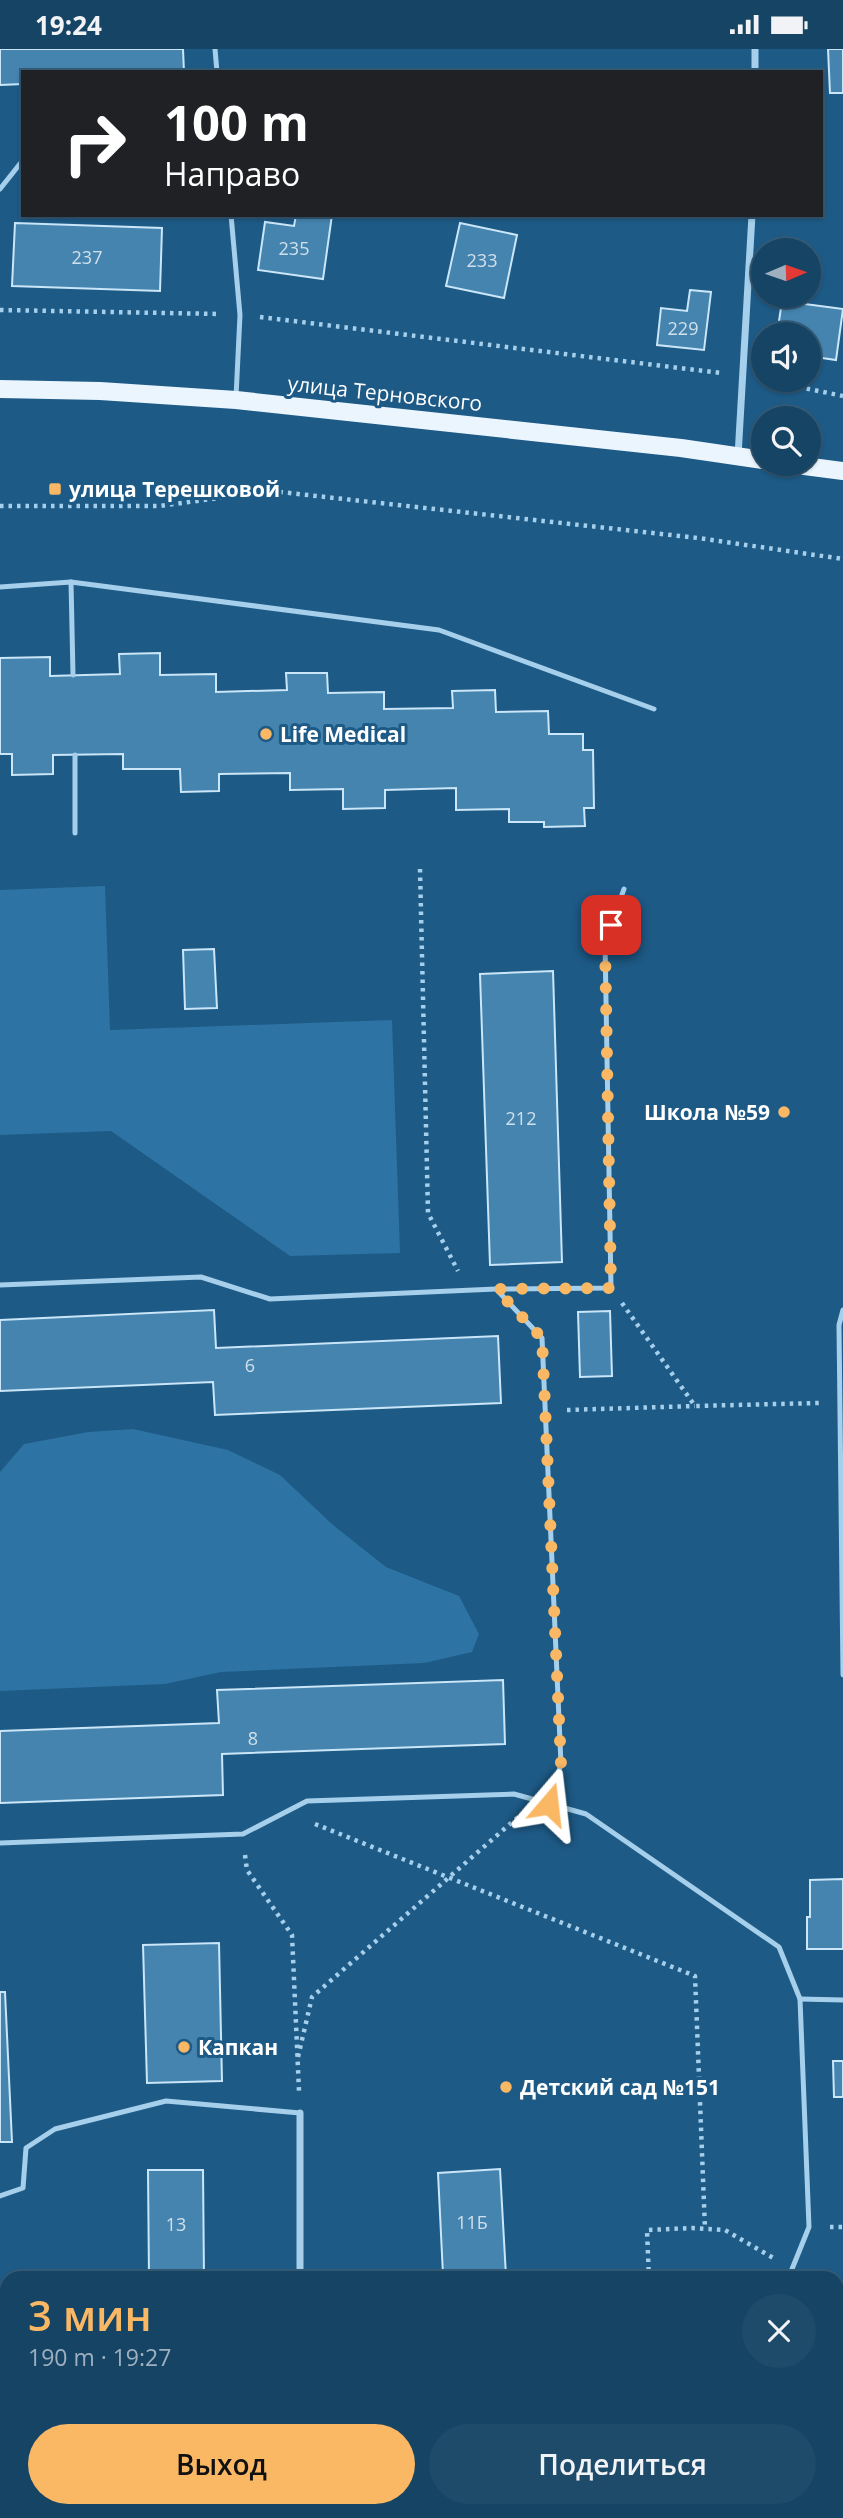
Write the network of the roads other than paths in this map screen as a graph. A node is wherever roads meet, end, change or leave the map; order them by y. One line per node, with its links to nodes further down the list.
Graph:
1 (215, 49): 3 (lane)
2 (755, 49): 4 (street)
3 (218, 70)
4 (755, 70)
5 (21, 163): 6 (lane)
6 (0, 189)
7 (231, 217): 10 (lane)
8 (752, 217): 11 (street)
9 (0, 389): 10 (main road, улица Терновского)
10 (236, 400): 11 (main road, улица Терновского)
11 (738, 457): 12 (main road, улица Терновского)
12 (751, 459)
13 (821, 468): 14 (main road)
14 (843, 471)
15 (71, 582): 16 (lane); 17 (lane); 18 (lane)
16 (0, 587)
17 (73, 675)
18 (654, 709)
19 (75, 755): 20 (lane)
20 (75, 832)
21 (624, 888): 23 (lane)
22 (0, 1285): 23 (lane)
23 (496, 1289): 26 (lane)
24 (843, 1310): 25 (lane)
25 (843, 1675)
26 (549, 1804): 27 (lane); 28 (lane)
27 (0, 1843)
28 (800, 2000): 29 (lane); 33 (lane)
29 (843, 2000)
30 (300, 2113): 31 (lane); 32 (street)
31 (0, 2196)
32 (300, 2271)
33 (791, 2271)

